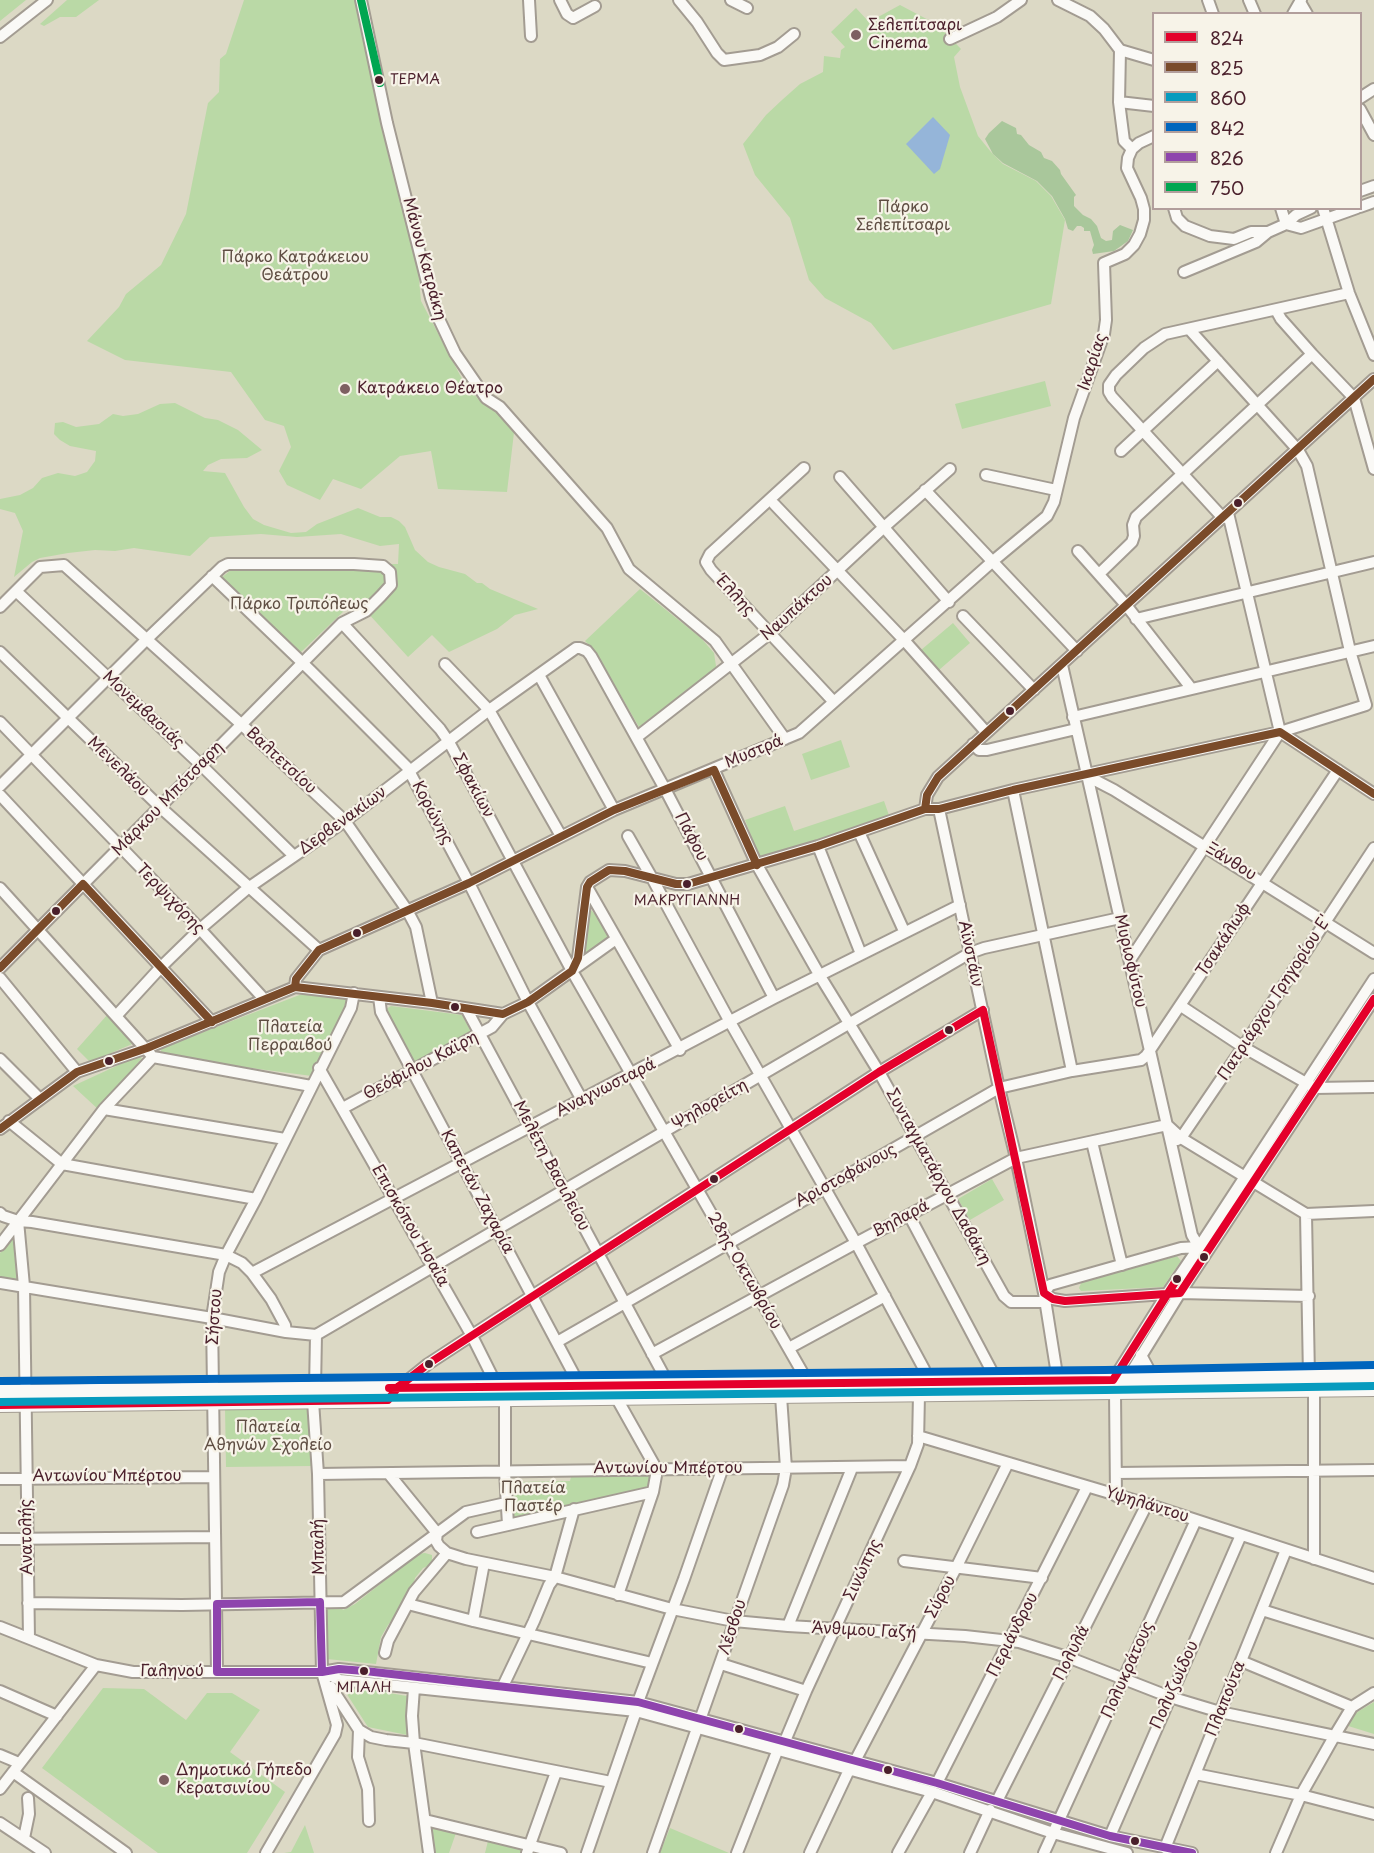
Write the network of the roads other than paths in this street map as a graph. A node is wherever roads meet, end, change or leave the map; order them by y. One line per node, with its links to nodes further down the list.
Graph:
1 (47, 0): 13 (street)
2 (361, 0): 80 (street, Μάνου Κατράκη)
3 (529, 0): 12 (street)
4 (560, 0): 9 (street)
5 (679, 0): 11 (street)
6 (731, 0): 10 (street)
7 (1021, 0): 14 (street)
8 (1058, 0): 15 (street)
9 (595, 6)
10 (747, 8)
11 (794, 34)
12 (531, 36)
13 (0, 37)
14 (950, 39)
15 (1120, 50): 16 (street); 17 (street, Ικαρίας)
16 (1152, 59)
17 (1119, 102): 18 (street); 22 (street, Ικαρίας)
18 (1152, 106)
19 (1362, 113): 20 (street)
20 (1374, 135)
21 (1152, 137): 22 (street)
22 (1132, 149): 50 (street, Ικαρίας)
23 (1175, 210): 29 (street)
24 (1282, 210): 28 (street)
25 (1306, 210): 28 (street)
26 (1348, 210): 27 (street)
27 (1325, 214): 28 (street); 31 (street)
28 (1286, 224): 29 (street)
29 (1268, 232): 30 (street)
30 (1184, 272)
31 (1349, 293): 32 (street); 35 (street)
32 (1276, 310): 33 (street); 34 (street)
33 (1189, 329): 36 (street); 40 (street)
34 (1312, 354): 38 (street); 39 (street)
35 (1374, 355)
36 (1218, 361): 39 (street); 40 (street)
37 (1374, 379): 38 (street)
38 (1354, 398): 41 (street); 45 (street)
39 (1257, 404): 41 (street); 46 (street)
40 (1144, 430): 42 (street); 46 (street)
41 (1298, 450): 52 (street); 58 (street)
42 (1121, 451)
43 (804, 468): 70 (street, Έλλης)
44 (950, 469): 49 (street, Ναυπάκτου)
45 (1374, 469)
46 (1183, 473): 52 (street); 60 (street)
47 (986, 475): 50 (street)
48 (840, 477): 54 (street)
49 (925, 490): 54 (street, Ναυπάκτου); 56 (street)
50 (1056, 490): 53 (street, Ικαρίας)
51 (774, 504): 59 (street)
52 (1226, 515): 63 (street); 65 (street)
53 (1047, 516): 56 (street, Μυστρά)
54 (883, 528): 59 (street, Ναυπάκτου); 64 (street)
55 (1078, 551): 60 (street)
56 (993, 561): 64 (street, Μυστρά); 75 (street)
57 (1374, 562): 58 (street)
58 (1333, 571): 63 (street); 76 (street)
59 (837, 572): 70 (street, Ναυπάκτου); 72 (street)
60 (1099, 574): 65 (street)
61 (212, 576): 69 (street, Μάρκου Μπότσαρη); 71 (street); 78 (street, Κορώνης)
62 (16, 591): 66 (street); 71 (street, Βαλτετσίου); 84 (street, Μονεμβασιάς)
63 (1248, 591): 68 (street); 82 (street)
64 (949, 602): 72 (street, Μυστρά)
65 (1126, 605): 68 (street); 75 (street)
66 (0, 607)
67 (963, 616): 86 (street)
68 (1136, 619): 85 (street)
69 (342, 624): 78 (street, Μάρκου Μπότσαρη); 99 (street, Σφακίων)
70 (769, 634): 80 (street, Ναυπάκτου); 87 (street, Έλλης)
71 (147, 639): 84 (street); 93 (street, Βαλτετσίου)
72 (904, 640): 87 (street, Μυστρά); 95 (street)
73 (1374, 646): 76 (street)
74 (585, 649): 83 (street, Δερβενακίων); 97 (street, Πάφου)
75 (1077, 651): 81 (street)
76 (1350, 651): 82 (street); 88 (street)
77 (0, 652): 91 (street, Μενελάου)
78 (302, 663): 93 (street, Μάρκου Μπότσαρη); 105 (street, Κορώνης)
79 (445, 664): 89 (street)
80 (732, 664): 97 (street, Ναυπάκτου); 98 (street, Μάνου Κατράκη)
81 (1062, 665): 86 (street); 90 (street, Μυριοφύτου)
82 (1267, 671): 85 (street); 96 (street)
83 (539, 675): 89 (street, Δερβενακίων); 115 (street)
84 (109, 678): 91 (street); 102 (street, Μονεμβασιάς)
85 (1191, 688): 90 (street)
86 (1034, 690): 95 (street)
87 (834, 702): 98 (street, Μυστρά)
88 (1370, 708): 96 (street)
89 (489, 710): 99 (street, Δερβενακίων); 118 (street)
90 (1073, 717): 94 (street, Μυριοφύτου)
91 (68, 718): 101 (street); 112 (street, Μενελάου)
92 (0, 722): 101 (street, Τερψιχόρης)
93 (242, 724): 102 (street, Μάρκου Μπότσαρη); 116 (street, Βαλτετσίου)
94 (1076, 729): 100 (street); 106 (street, Μυριοφύτου)
95 (986, 732): 100 (street)
96 (1280, 732): 104 (street); 106 (street); 120 (street)
97 (637, 737): 108 (street, Πάφου)
98 (785, 740): 103 (street, Μυστρά)
99 (449, 742): 105 (street, Δερβενακίων); 125 (street, Σφακίων)
100 (973, 744): 113 (street)
101 (33, 755): 107 (street); 122 (street, Τερψιχόρης)
102 (201, 764): 112 (street, Μάρκου Μπότσαρη); 124 (street, Μονεμβασιάς)
103 (714, 770): 108 (street, Μυστρά); 126 (street, Συνταγματάρχου Δαβάκη)
104 (1338, 770): 110 (street); 129 (street, Τσακάλωφ)
105 (410, 772): 116 (street, Δερβενακίων); 130 (street, Κορώνης)
106 (1085, 775): 109 (street); 120 (street, Ξάνθου); 137 (street, Μυριοφύτου)
107 (0, 786)
108 (665, 789): 115 (street, Μυστρά); 128 (street, Πάφου)
109 (1013, 790): 114 (street); 142 (street)
110 (1374, 794)
111 (0, 795): 131 (street)
112 (160, 807): 122 (street, Μάρκου Μπότσαρη); 134 (street, Μενελάου)
113 (925, 809): 114 (street); 117 (street)
114 (939, 809): 135 (street, Αϊνστάιν)
115 (614, 810): 118 (street, Μυστρά)
116 (345, 821): 124 (street, Δερβενακίων); 136 (street, Βαλτετσίου)
117 (860, 832): 121 (street); 141 (street)
118 (561, 836): 125 (street, Μυστρά)
119 (628, 836): 127 (street, Σινώπης)
120 (1204, 845): 129 (street, Ξάνθου); 148 (street)
121 (819, 846): 126 (street); 147 (street)
122 (120, 847): 131 (street, Μάρκου Μπότσαρη); 139 (street, Τερψιχόρης)
123 (1374, 848): 138 (street, Πατριάρχου Γρηγορίου Ε')
124 (294, 856): 134 (street, Δερβενακίων)
125 (513, 861): 130 (street, Μυστρά); 151 (street, Σφακίων)
126 (757, 865): 128 (street); 152 (street, Συνταγματάρχου Δαβάκη)
127 (652, 878): 128 (street); 132 (street); 169 (street, Σινώπης)
128 (713, 878): 158 (street, Πάφου)
129 (1262, 882): 138 (street, Ξάνθου); 163 (street, Τσακάλωφ)
130 (469, 883): 136 (street, Μυστρά); 161 (street, Κορώνης)
131 (83, 884): 140 (street, Μάρκου Μπότσαρη); 149 (street)
132 (587, 887): 143 (street); 151 (street)
133 (0, 888): 140 (street)
134 (248, 888): 139 (street, Δερβενακίων); 144 (street, Μενελάου)
135 (960, 904): 141 (street, Αναγνωσταρά); 145 (street, Αϊνστάιν)
136 (407, 910): 144 (street, Μυστρά); 162 (street, Βαλτετσίου)
137 (1120, 918): 142 (street, Ψηλορείτη); 148 (street, Μυριοφύτου)
138 (1324, 923): 146 (street, Ξάνθου); 172 (street, Πατριάρχου Γρηγορίου Ε')
139 (200, 929): 149 (street, Δερβενακίων); 159 (street, Τερψιχόρης)
140 (39, 930): 150 (street, Μάρκου Μπότσαρη); 167 (street)
141 (904, 931): 147 (street, Αναγνωσταρά)
142 (1044, 935): 145 (street, Ψηλορείτη); 179 (street)
143 (616, 939): 151 (street, Θεόφιλου Καϊρη); 173 (street)
144 (319, 950): 155 (street, Μυστρά)
145 (970, 953): 165 (street, Αϊνστάιν); 170 (street, Ψηλορείτη)
146 (1374, 953)
147 (861, 954): 152 (street, Αναγνωσταρά)
148 (1130, 960): 174 (street, Μυριοφύτου)
149 (161, 967): 167 (street, Δερβενακίων); 168 (street)
150 (0, 968)
151 (572, 971): 161 (street, Θεόφιλου Καϊρη); 182 (street, 28ης Οκτωβρίου)
152 (820, 976): 158 (street, Αναγνωσταρά); 170 (street, Συνταγματάρχου Δαβάκη)
153 (0, 978): 180 (street)
154 (1374, 979): 185 (street)
155 (295, 987): 156 (street); 159 (street)
156 (354, 993): 157 (street); 177 (street, Σήστου)
157 (379, 997): 162 (street); 178 (street, Καπετάν Ζαχαρία)
158 (774, 998): 169 (street, Αναγνωσταρά)
159 (264, 999): 168 (street)
160 (1374, 999): 185 (street)
161 (528, 1002): 166 (street, Θεόφιλου Καϊρη); 189 (street, Κορώνης)
162 (432, 1003): 164 (street)
163 (1181, 1006): 172 (street); 174 (street, Τσακάλωφ)
164 (467, 1010): 166 (street); 171 (street, Μελέτη Βασιλείου)
165 (983, 1010): 181 (street); 187 (street, Αϊνστάιν)
166 (503, 1014): 171 (street, Θεόφιλου Καϊρη)
167 (117, 1015): 175 (street)
168 (212, 1022): 175 (street)
169 (730, 1022): 173 (street, Αναγνωσταρά); 183 (street, Σινώπης)
170 (850, 1023): 181 (street, Συνταγματάρχου Δαβάκη); 183 (street, Ψηλορείτη)
171 (480, 1034): 178 (street, Θεόφιλου Καϊρη); 194 (street, Μελέτη Βασιλείου)
172 (1243, 1047): 185 (street); 200 (street, Πατριάρχου Γρηγορίου Ε')
173 (680, 1050): 182 (street, Αναγνωσταρά)
174 (1150, 1051): 179 (street, Αριστοφάνους); 193 (street, Μυριοφύτου)
175 (150, 1052): 180 (street); 184 (street); 191 (street)
176 (0, 1059): 188 (street)
177 (319, 1068): 184 (street, Σήστου); 190 (street, Επισκόπου Ησαΐα)
178 (413, 1071): 190 (street, Θεόφιλου Καϊρη); 204 (street, Καπετάν Ζαχαρία)
179 (1072, 1071): 187 (street, Αριστοφάνους)
180 (77, 1072): 188 (street)
181 (879, 1072): 195 (street); 198 (street, Συνταγματάρχου Δαβάκη)
182 (632, 1075): 189 (street, Αναγνωσταρά); 197 (street, 28ης Οκτωβρίου)
183 (761, 1076): 195 (street, Σινώπης); 197 (street, Ψηλορείτη)
184 (310, 1086): 199 (street, Σήστου)
185 (1310, 1086): 186 (street); 205 (street)
186 (1374, 1087)
187 (999, 1088): 198 (street, Αριστοφάνους); 202 (street, Αϊνστάιν)
188 (40, 1099): 192 (street)
189 (582, 1100): 194 (street, Αναγνωσταρά)
190 (343, 1108): 211 (street, Επισκόπου Ησαΐα)
191 (104, 1109): 199 (street); 203 (street)
192 (9, 1121): 196 (street); 203 (street)
193 (1167, 1125): 200 (street, Μυριοφύτου); 201 (street, Βηλαρά)
194 (530, 1127): 204 (street, Αναγνωσταρά); 208 (street, Μελέτη Βασιλείου)
195 (790, 1128): 206 (street, Σινώπης); 207 (street)
196 (0, 1129)
197 (664, 1132): 207 (street, 28ης Οκτωβρίου); 208 (street, Ψηλορείτη)
198 (916, 1137): 206 (street, Αριστοφάνους); 209 (street, Συνταγματάρχου Δαβάκη)
199 (285, 1139): 210 (street, Σήστου)
200 (1176, 1141): 205 (street); 221 (street, Μυριοφύτου)
201 (1092, 1142): 202 (street, Βηλαρά); 224 (street)
202 (1016, 1158): 209 (street, Βηλαρά); 236 (street, Αϊνστάιν)
203 (62, 1164): 210 (street); 216 (street)
204 (463, 1164): 211 (street, Αναγνωσταρά); 217 (street, Καπετάν Ζαχαρία)
205 (1249, 1180): 214 (street); 221 (street)
206 (824, 1188): 218 (street, Αριστοφάνους); 219 (street, Σινώπης)
207 (697, 1190): 218 (street, 28ης Οκτωβρίου); 222 (street)
208 (565, 1191): 217 (street, Ψηλορείτη); 222 (street, Μελέτη Βασιλείου)
209 (946, 1195): 215 (street, Βηλαρά); 236 (street, Συνταγματάρχου Δαβάκη)
210 (256, 1199): 223 (street, Σήστου)
211 (393, 1199): 225 (street, Επισκόπου Ησαΐα); 226 (street, Αναγνωσταρά)
212 (1374, 1211): 214 (street)
213 (0, 1213): 216 (street)
214 (1306, 1214): 235 (street)
215 (909, 1215): 219 (street, Βηλαρά); 248 (street)
216 (18, 1221): 220 (street); 223 (street); 229 (street, Ανατολής)
217 (498, 1230): 225 (street, Ψηλορείτη); 232 (street, Καπετάν Ζαχαρία)
218 (728, 1243): 233 (street, 28ης Οκτωβρίου); 237 (street, Αριστοφάνους)
219 (856, 1243): 233 (street, Βηλαρά); 234 (street, Σινώπης)
220 (0, 1245)
221 (1203, 1250): 224 (street); 227 (street); 230 (street)
222 (598, 1254): 232 (street); 237 (street, Μελέτη Βασιλείου)
223 (226, 1255): 226 (street); 238 (street, Σήστου)
224 (1122, 1265): 236 (street)
225 (433, 1267): 240 (street, Ψηλορείτη); 241 (street, Επισκόπου Ησαΐα)
226 (252, 1273): 239 (street)
227 (1177, 1279): 230 (street); 231 (street)
228 (0, 1283): 229 (street)
229 (24, 1286): 238 (street); 264 (street, Ανατολής)
230 (1180, 1293): 231 (street); 235 (street); 245 (street)
231 (1167, 1294): 236 (street); 252 (street)
232 (532, 1296): 241 (street); 242 (street, Καπετάν Ζαχαρία)
233 (758, 1296): 243 (street, 28ης Οκτωβρίου); 244 (street, Βηλαρά)
234 (885, 1296): 243 (street); 257 (street, Σινώπης)
235 (1308, 1296): 250 (street)
236 (1045, 1297): 249 (street, Αϊνστάιν)
237 (624, 1303): 242 (street, Αριστοφάνους); 244 (street, Μελέτη Βασιλείου)
238 (212, 1318): 239 (street); 261 (street, Σήστου)
239 (286, 1332): 240 (street)
240 (316, 1335): 260 (street, Μπαλή)
241 (472, 1336): 255 (street); 256 (street, Επισκόπου Ησαΐα)
242 (557, 1342): 254 (street, Καπετάν Ζαχαρία)
243 (789, 1348): 251 (street, 28ης Οκτωβρίου)
244 (652, 1354): 253 (street, Μελέτη Βασιλείου)
245 (1141, 1354): 247 (street); 252 (street)
246 (1374, 1375): 250 (main road)
247 (1154, 1379): 250 (main road); 252 (main road)
248 (997, 1381): 249 (main road); 257 (main road)
249 (1058, 1381): 252 (main road)
250 (1312, 1383): 252 (main road); 258 (main road); 275 (street)
251 (809, 1384): 253 (main road); 257 (main road)
252 (1119, 1384): 257 (main road); 278 (street)
253 (669, 1385): 254 (main road)
254 (580, 1386): 256 (main road)
255 (398, 1387): 256 (main road); 260 (main road); 266 (street)
256 (494, 1387)
257 (922, 1388): 262 (main road); 268 (street, Σινώπης)
258 (1374, 1389)
259 (0, 1392): 264 (main road)
260 (314, 1395): 261 (main road); 266 (main road); 279 (street, Μπαλή)
261 (214, 1396): 264 (main road); 281 (street, Σήστου)
262 (782, 1396): 263 (main road); 271 (street, Λέσβου)
263 (616, 1397): 265 (main road); 273 (street)
264 (25, 1398): 267 (main road); 282 (street, Ανατολής)
265 (505, 1399): 266 (main road); 277 (street)
266 (388, 1400)
267 (0, 1405)
268 (918, 1436): 269 (street, Υψηλάντου); 270 (street, Σινώπης)
269 (1008, 1463): 284 (street, Υψηλάντου); 303 (street, Σύρου)
270 (910, 1466): 272 (street, Αντωνίου Μπέρτου); 318 (street, Σινώπης)
271 (786, 1468): 272 (street, Αντωνίου Μπέρτου); 274 (street, Αντωνίου Μπέρτου); 315 (street, Λέσβου)
272 (852, 1468): 316 (street)
273 (657, 1470): 274 (street, Αντωνίου Μπέρτου); 277 (street, Αντωνίου Μπέρτου); 285 (street)
274 (722, 1470): 312 (street)
275 (1313, 1470): 276 (street); 278 (street); 300 (street)
276 (1374, 1470)
277 (505, 1471): 280 (street, Αντωνίου Μπέρτου); 287 (street)
278 (1116, 1473): 286 (street)
279 (318, 1474): 280 (street, Αντωνίου Μπέρτου); 309 (street, Μπαλή)
280 (389, 1474): 293 (street)
281 (214, 1477): 282 (street, Αντωνίου Μπέρτου); 295 (street, Σήστου)
282 (26, 1478): 283 (street, Αντωνίου Μπέρτου); 297 (street, Ανατολής)
283 (0, 1479)
284 (1088, 1487): 286 (street, Υψηλάντου); 305 (street, Περιάνδρου)
285 (653, 1492): 289 (street); 307 (street)
286 (1116, 1496): 288 (street, Υψηλάντου)
287 (506, 1503): 291 (street); 293 (street)
288 (1147, 1504): 290 (street, Υψηλάντου); 325 (street, Πολυλά)
289 (574, 1509): 291 (street); 304 (street)
290 (1196, 1520): 294 (street, Υψηλάντου); 332 (street, Πολυκράτους)
291 (508, 1525): 292 (street)
292 (477, 1532)
293 (437, 1533): 299 (street); 309 (street)
294 (1241, 1535): 298 (street, Υψηλάντου); 338 (street, Πολυζωίδου)
295 (215, 1537): 297 (street); 310 (street, Σήστου)
296 (0, 1539): 297 (street)
297 (27, 1539): 308 (street, Ανατολής)
298 (1286, 1550): 300 (street, Υψηλάντου); 313 (street, Πλαπούτα)
299 (447, 1553): 302 (street, Άνθιμου Γαζή); 311 (street)
300 (1314, 1559): 306 (street, Υψηλάντου)
301 (904, 1561): 303 (street)
302 (484, 1563): 304 (street, Άνθιμου Γαζή); 314 (street)
303 (956, 1568): 305 (street); 320 (street, Σύρου)
304 (555, 1577): 307 (street, Άνθιμου Γαζή); 319 (street)
305 (1042, 1578): 322 (street, Περιάνδρου)
306 (1374, 1578)
307 (618, 1595): 312 (street, Άνθιμου Γαζή)
308 (28, 1602): 310 (street); 321 (street, Ανατολής)
309 (320, 1602): 310 (street); 331 (street, Μπαλή)
310 (217, 1604): 330 (street, Σήστου)
311 (408, 1604): 314 (street); 324 (street)
312 (672, 1609): 315 (street, Άνθιμου Γαζή); 327 (street)
313 (1262, 1610): 323 (street); 326 (street, Πλαπούτα)
314 (473, 1621): 319 (street)
315 (734, 1621): 316 (street, Άνθιμου Γαζή); 328 (street, Λέσβου)
316 (788, 1626): 318 (street, Άνθιμου Γαζή)
317 (0, 1627): 321 (street, Γαληνού)
318 (836, 1629): 320 (street, Άνθιμου Γαζή); 336 (street, Σινώπης)
319 (528, 1634): 327 (street); 333 (street)
320 (921, 1634): 322 (street, Άνθιμου Γαζή); 350 (street, Σύρου)
321 (29, 1638): 329 (street, Γαληνού)
322 (1009, 1640): 325 (street, Άνθιμου Γαζή); 355 (street, Περιάνδρου)
323 (1374, 1645)
324 (385, 1653)
325 (1070, 1658): 332 (street, Άνθιμου Γαζή); 359 (street, Πολυλά)
326 (1241, 1661): 340 (street); 341 (street, Πλαπούτα)
327 (652, 1663): 339 (street)
328 (721, 1664): 336 (street); 343 (street, Λέσβου)
329 (96, 1665): 330 (street, Γαληνού); 342 (street)
330 (217, 1672): 331 (street, Γαληνού)
331 (322, 1672): 333 (street, Γαληνού); 334 (street, Γαληνού); 344 (street); 374 (street, Μπαλή)
332 (1123, 1680): 338 (street, Άνθιμου Γαζή); 363 (street, Πολυκράτους)
333 (503, 1686): 339 (street, Γαληνού)
334 (414, 1688): 339 (street, Γαληνού); 346 (street)
335 (0, 1691): 342 (street)
336 (806, 1691): 348 (street, Σινώπης)
337 (1374, 1693): 340 (street)
338 (1170, 1697): 341 (street, Άνθιμου Γαζή); 367 (street, Πολυζωίδου)
339 (637, 1706): 343 (street, Γαληνού); 354 (street)
340 (1352, 1707): 345 (street)
341 (1220, 1712): 345 (street, Άνθιμου Γαζή); 353 (street, Πλαπούτα)
342 (57, 1716): 351 (street)
343 (700, 1724): 348 (street, Γαληνού); 378 (street, Λέσβου)
344 (359, 1730): 346 (street); 364 (street)
345 (1335, 1735): 347 (street, Άνθιμου Γαζή); 357 (street)
346 (414, 1743): 352 (street); 362 (street)
347 (1374, 1744)
348 (782, 1745): 350 (street, Γαληνού); 379 (street, Σινώπης)
349 (0, 1755): 351 (street)
350 (852, 1765): 355 (street, Γαληνού); 380 (street, Σύρου)
351 (16, 1768): 356 (street); 373 (street)
352 (556, 1772): 354 (street); 370 (street)
353 (1196, 1774): 357 (street); 369 (street, Πλαπούτα)
354 (611, 1782): 377 (street)
355 (935, 1787): 359 (street, Γαληνού); 360 (street, Γαληνού); 381 (street, Περιάνδρου)
356 (0, 1789)
357 (1301, 1795): 361 (street); 386 (street)
358 (28, 1798): 368 (street)
359 (997, 1801): 363 (street, Γαληνού)
360 (990, 1810): 366 (street, Γαληνού); 382 (street)
361 (1374, 1814)
362 (425, 1820): 370 (street); 375 (street)
363 (1059, 1820): 366 (street, Πολυκράτους); 367 (street, Γαληνού)
364 (369, 1821)
365 (0, 1823): 368 (street)
366 (1053, 1833): 371 (street, Γαληνού); 383 (street)
367 (1110, 1836): 369 (street, Γαληνού)
368 (24, 1838): 372 (street)
369 (1165, 1848): 385 (street, Γαληνού)
370 (528, 1849): 376 (street)
371 (1102, 1850): 384 (street, Γαληνού)
372 (45, 1853)
373 (126, 1853)
374 (266, 1853)
375 (429, 1853)
376 (561, 1853)
377 (587, 1853)
378 (653, 1853)
379 (737, 1853)
380 (810, 1853)
381 (898, 1853)
382 (970, 1853)
383 (1044, 1853)
384 (1127, 1853)
385 (1192, 1853)
386 (1276, 1853)

